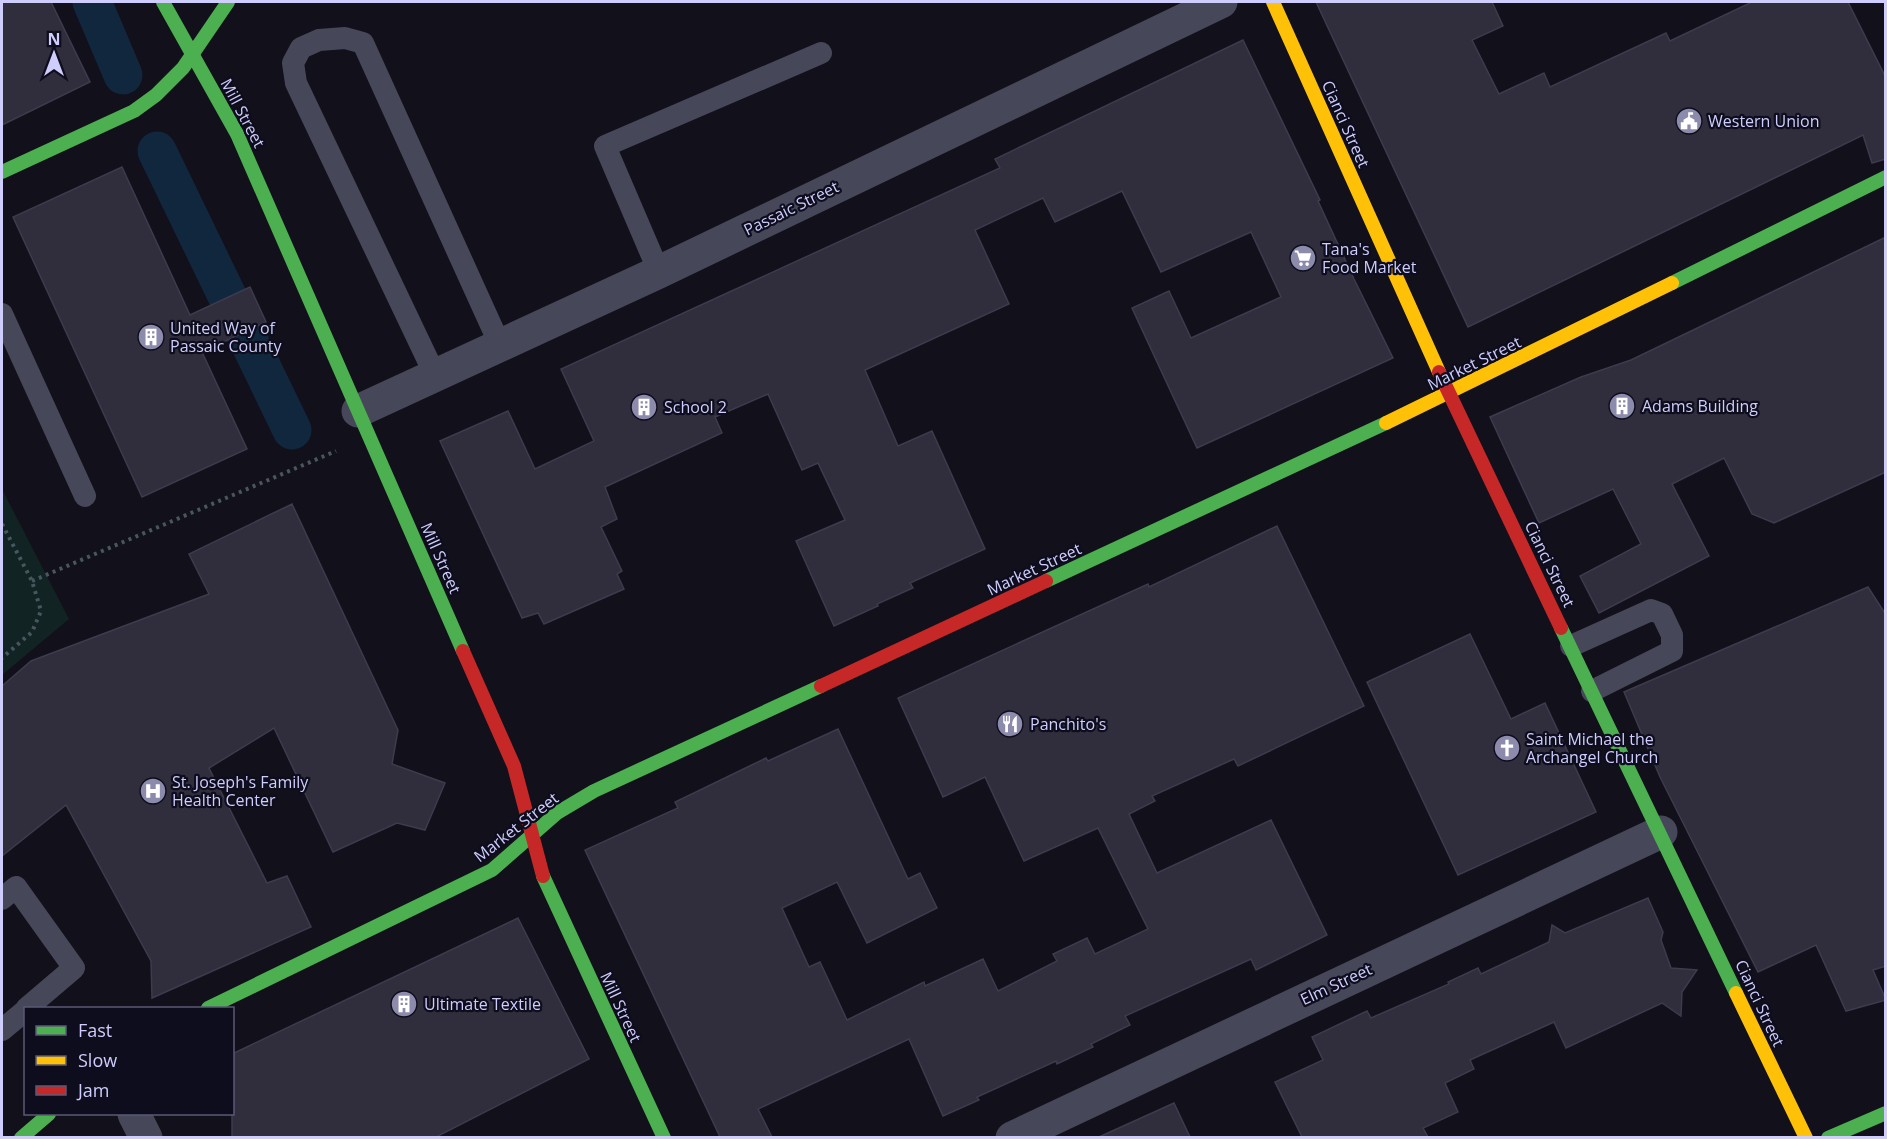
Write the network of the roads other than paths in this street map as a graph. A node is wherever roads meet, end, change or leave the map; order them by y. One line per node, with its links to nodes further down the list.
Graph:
1 (163, 2): 6 (main road, Mill Street)
2 (228, 2): 6 (main road)
3 (1221, 2): 9 (street, Passaic Street)
4 (1273, 2): 13 (main road, Cianci Street)
5 (821, 53): 9 (lane)
6 (192, 55): 7 (main road); 14 (main road, Mill Street)
7 (2, 172)
8 (1886, 177): 13 (main road, Market Street)
9 (659, 272): 11 (street, Passaic Street)
10 (2, 314): 15 (lane)
11 (500, 345): 12 (street, Passaic Street); 12 (lane)
12 (435, 375): 14 (street, Passaic Street)
13 (1449, 394): 16 (main road, Cianci Street); 19 (main road, Market Street)
14 (358, 411): 19 (main road, Mill Street)
15 (85, 496)
16 (1571, 646): 17 (main road, Cianci Street); 17 (lane)
17 (1592, 691): 18 (main road, Cianci Street)
18 (1661, 832): 31 (street, Elm Street); 32 (main road, Cianci Street)
19 (532, 835): 22 (main road, Market Street); 30 (main road, Mill Street)
20 (2, 899): 21 (lane)
21 (28, 1007)
22 (210, 1007)
23 (24, 1011): 24 (lane)
24 (2, 1030)
25 (1886, 1113): 33 (main road)
26 (48, 1115): 28 (main road)
27 (135, 1115): 29 (street)
28 (21, 1137)
29 (146, 1137)
30 (664, 1137)
31 (1012, 1137)
32 (1806, 1137)
33 (1828, 1137)

